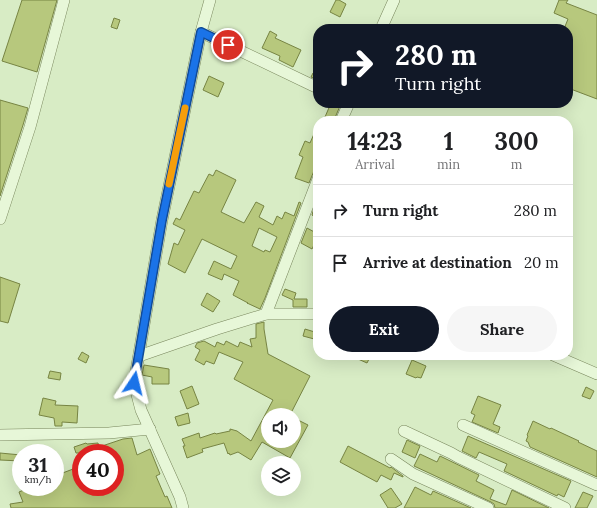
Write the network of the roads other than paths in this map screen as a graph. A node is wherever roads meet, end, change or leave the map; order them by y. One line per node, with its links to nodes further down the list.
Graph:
1 (64, 0): 8 (street)
2 (210, 0): 5 (street)
3 (394, 0): 4 (street)
4 (383, 24)
5 (201, 32): 6 (street); 11 (street)
6 (313, 86)
7 (313, 192): 9 (street)
8 (0, 219)
9 (266, 314): 10 (street); 11 (street)
10 (313, 314)
11 (139, 356): 15 (street)
12 (565, 360): 13 (street)
13 (597, 374)
14 (463, 424): 19 (street)
15 (150, 430): 17 (street); 20 (street)
16 (404, 431): 22 (street)
17 (0, 435)
18 (391, 459): 21 (street)
19 (597, 486)
20 (183, 508)
21 (488, 508)
22 (565, 508)

